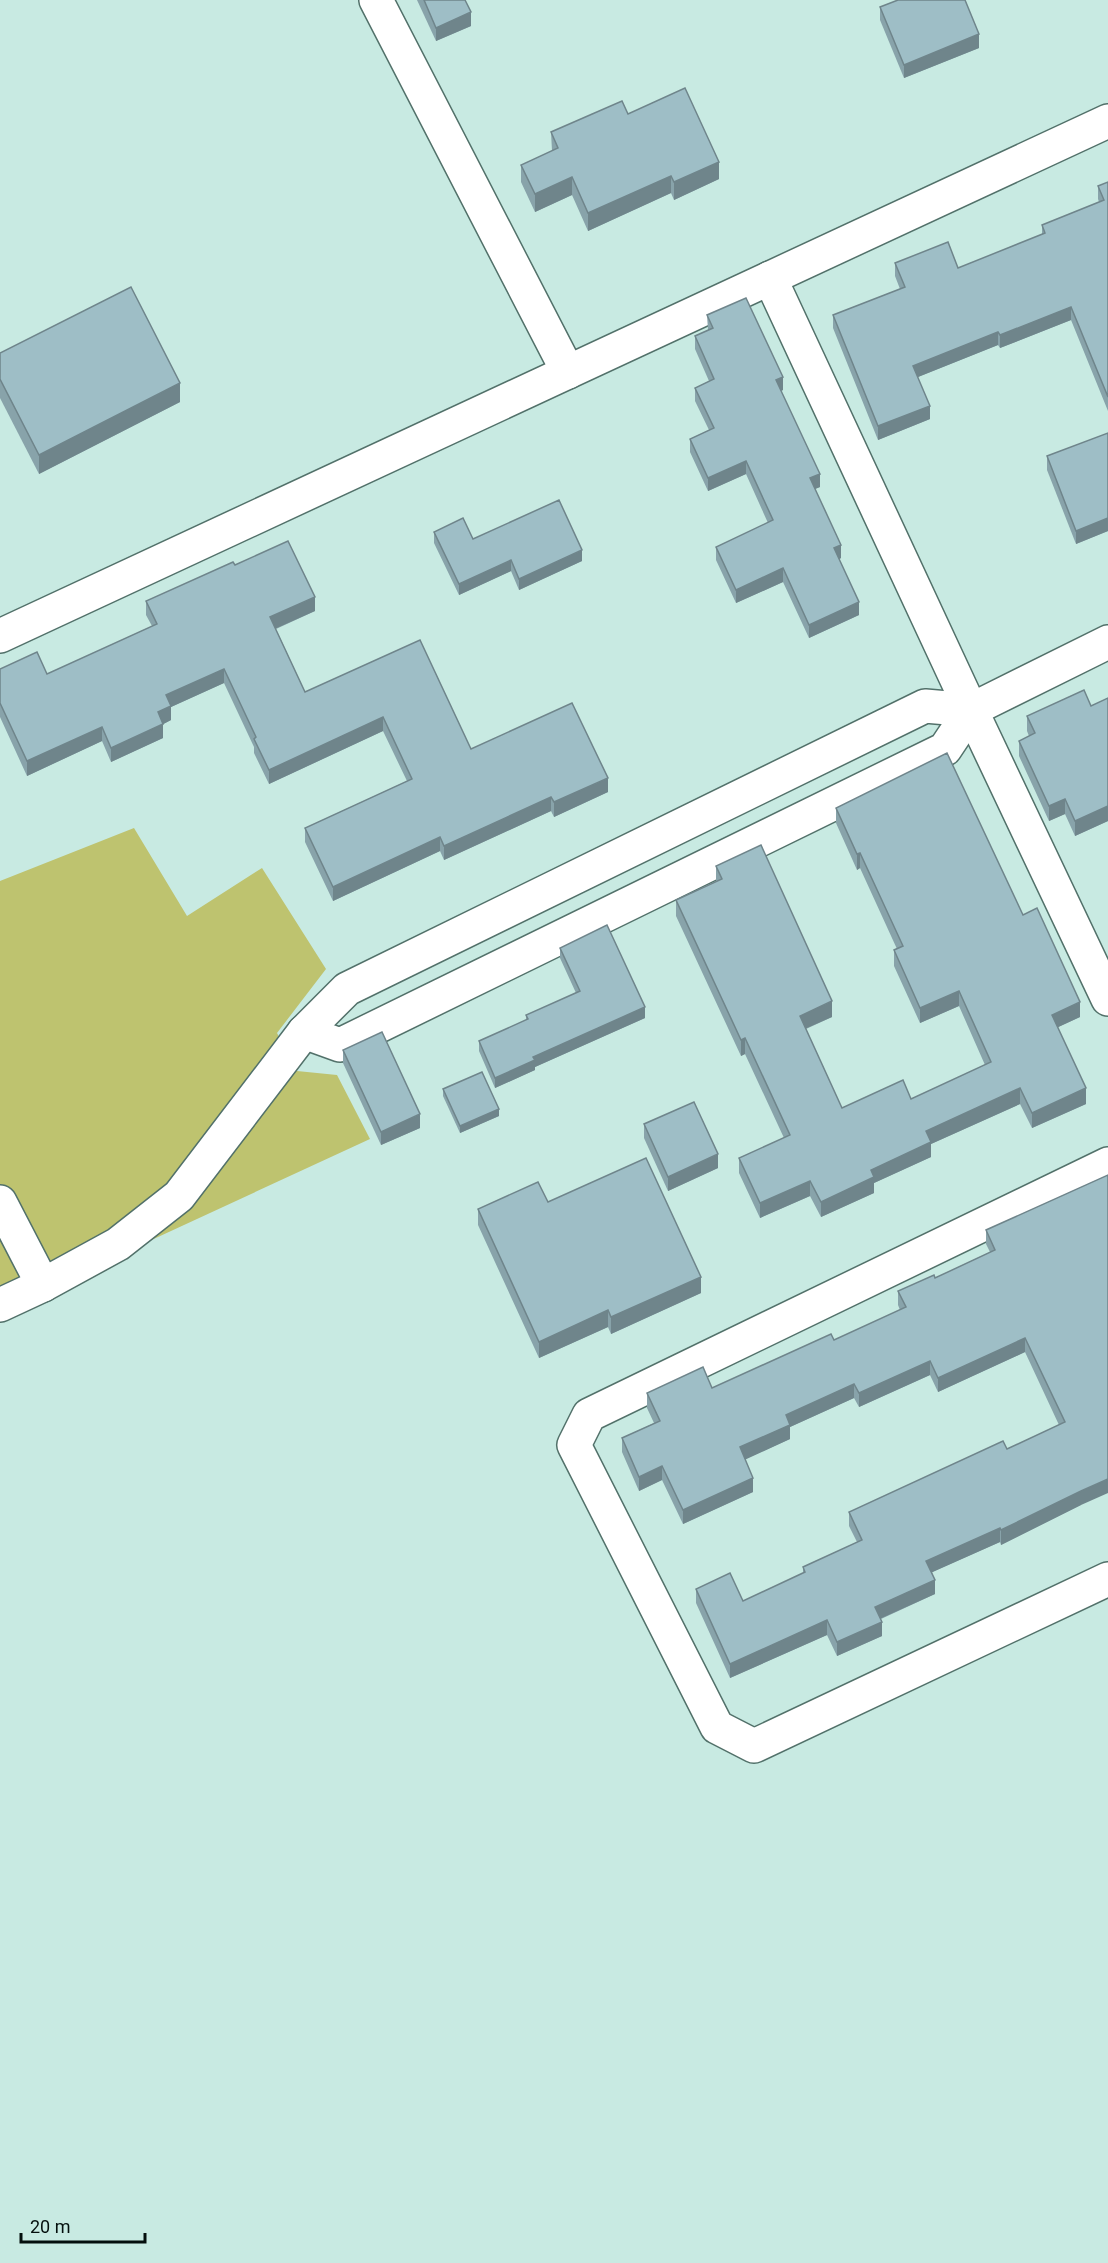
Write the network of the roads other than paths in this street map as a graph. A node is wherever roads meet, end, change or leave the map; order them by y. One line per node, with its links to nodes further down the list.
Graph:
1 (376, 0): 4 (street)
2 (1108, 121): 3 (street)
3 (770, 278): 4 (street); 7 (street)
4 (568, 372): 5 (street)
5 (0, 636)
6 (1108, 642): 7 (street)
7 (971, 710): 8 (street); 9 (street); 9 (street)
8 (1108, 999)
9 (304, 1032): 12 (street)
10 (1108, 1164): 14 (street)
11 (0, 1202): 12 (street)
12 (43, 1285): 13 (street)
13 (0, 1305)
14 (1108, 1579)

